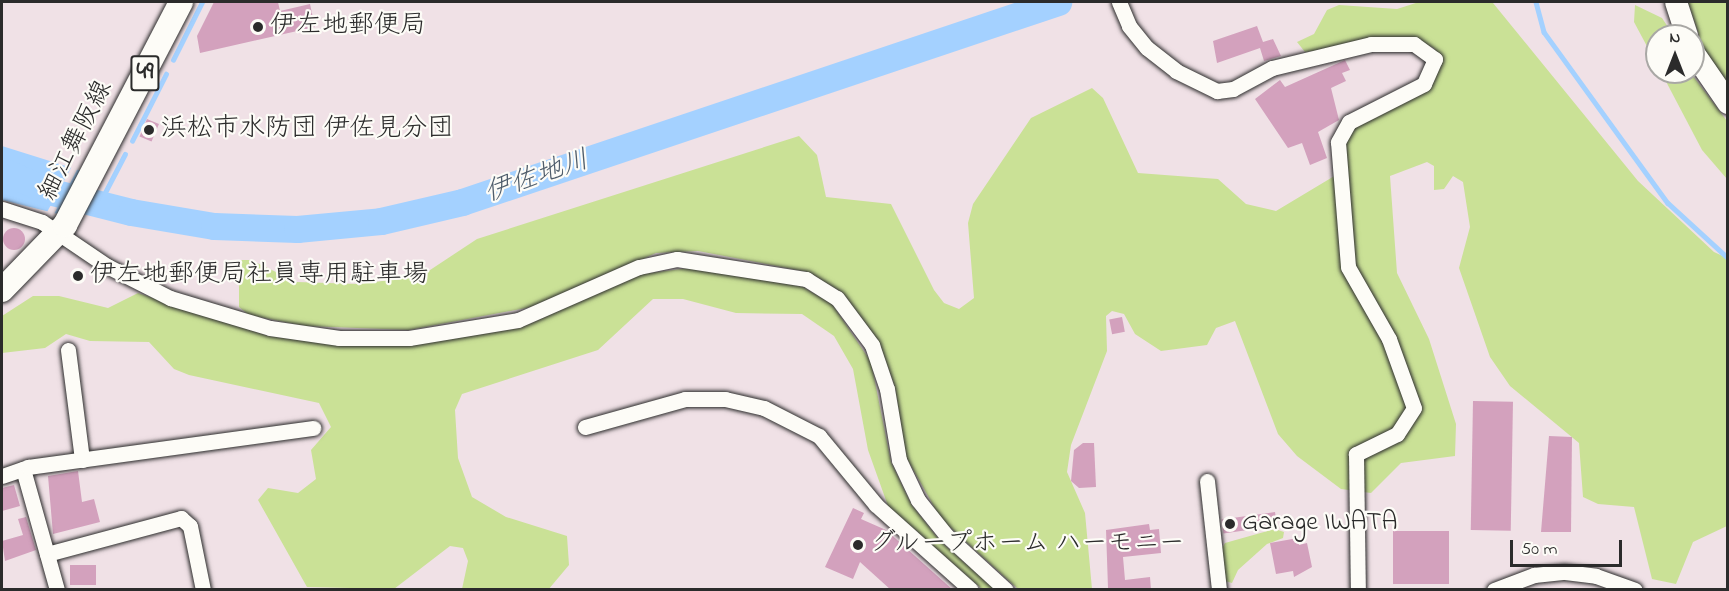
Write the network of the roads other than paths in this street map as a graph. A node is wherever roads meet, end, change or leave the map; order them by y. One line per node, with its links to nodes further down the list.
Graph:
1 (181, 2): 8 (main road, 細江舞阪線 / 49)
2 (1676, 2): 4 (street)
3 (1121, 7): 23 (street)
4 (1683, 24)
5 (1705, 69): 6 (street)
6 (1728, 103)
7 (2, 209): 8 (street)
8 (65, 226): 9 (main road, 細江舞阪線 / 49); 21 (street)
9 (2, 290)
10 (68, 350): 13 (street)
11 (585, 426): 20 (street)
12 (313, 428): 13 (street)
13 (82, 460): 14 (street)
14 (23, 469): 15 (street); 17 (street)
15 (2, 476)
16 (1207, 481): 22 (street)
17 (47, 554): 18 (street); 19 (street)
18 (57, 590)
19 (203, 590)
20 (971, 590)
21 (1006, 590)
22 (1219, 590)
23 (1358, 590)
24 (1494, 590): 25 (street)
25 (1635, 590)

